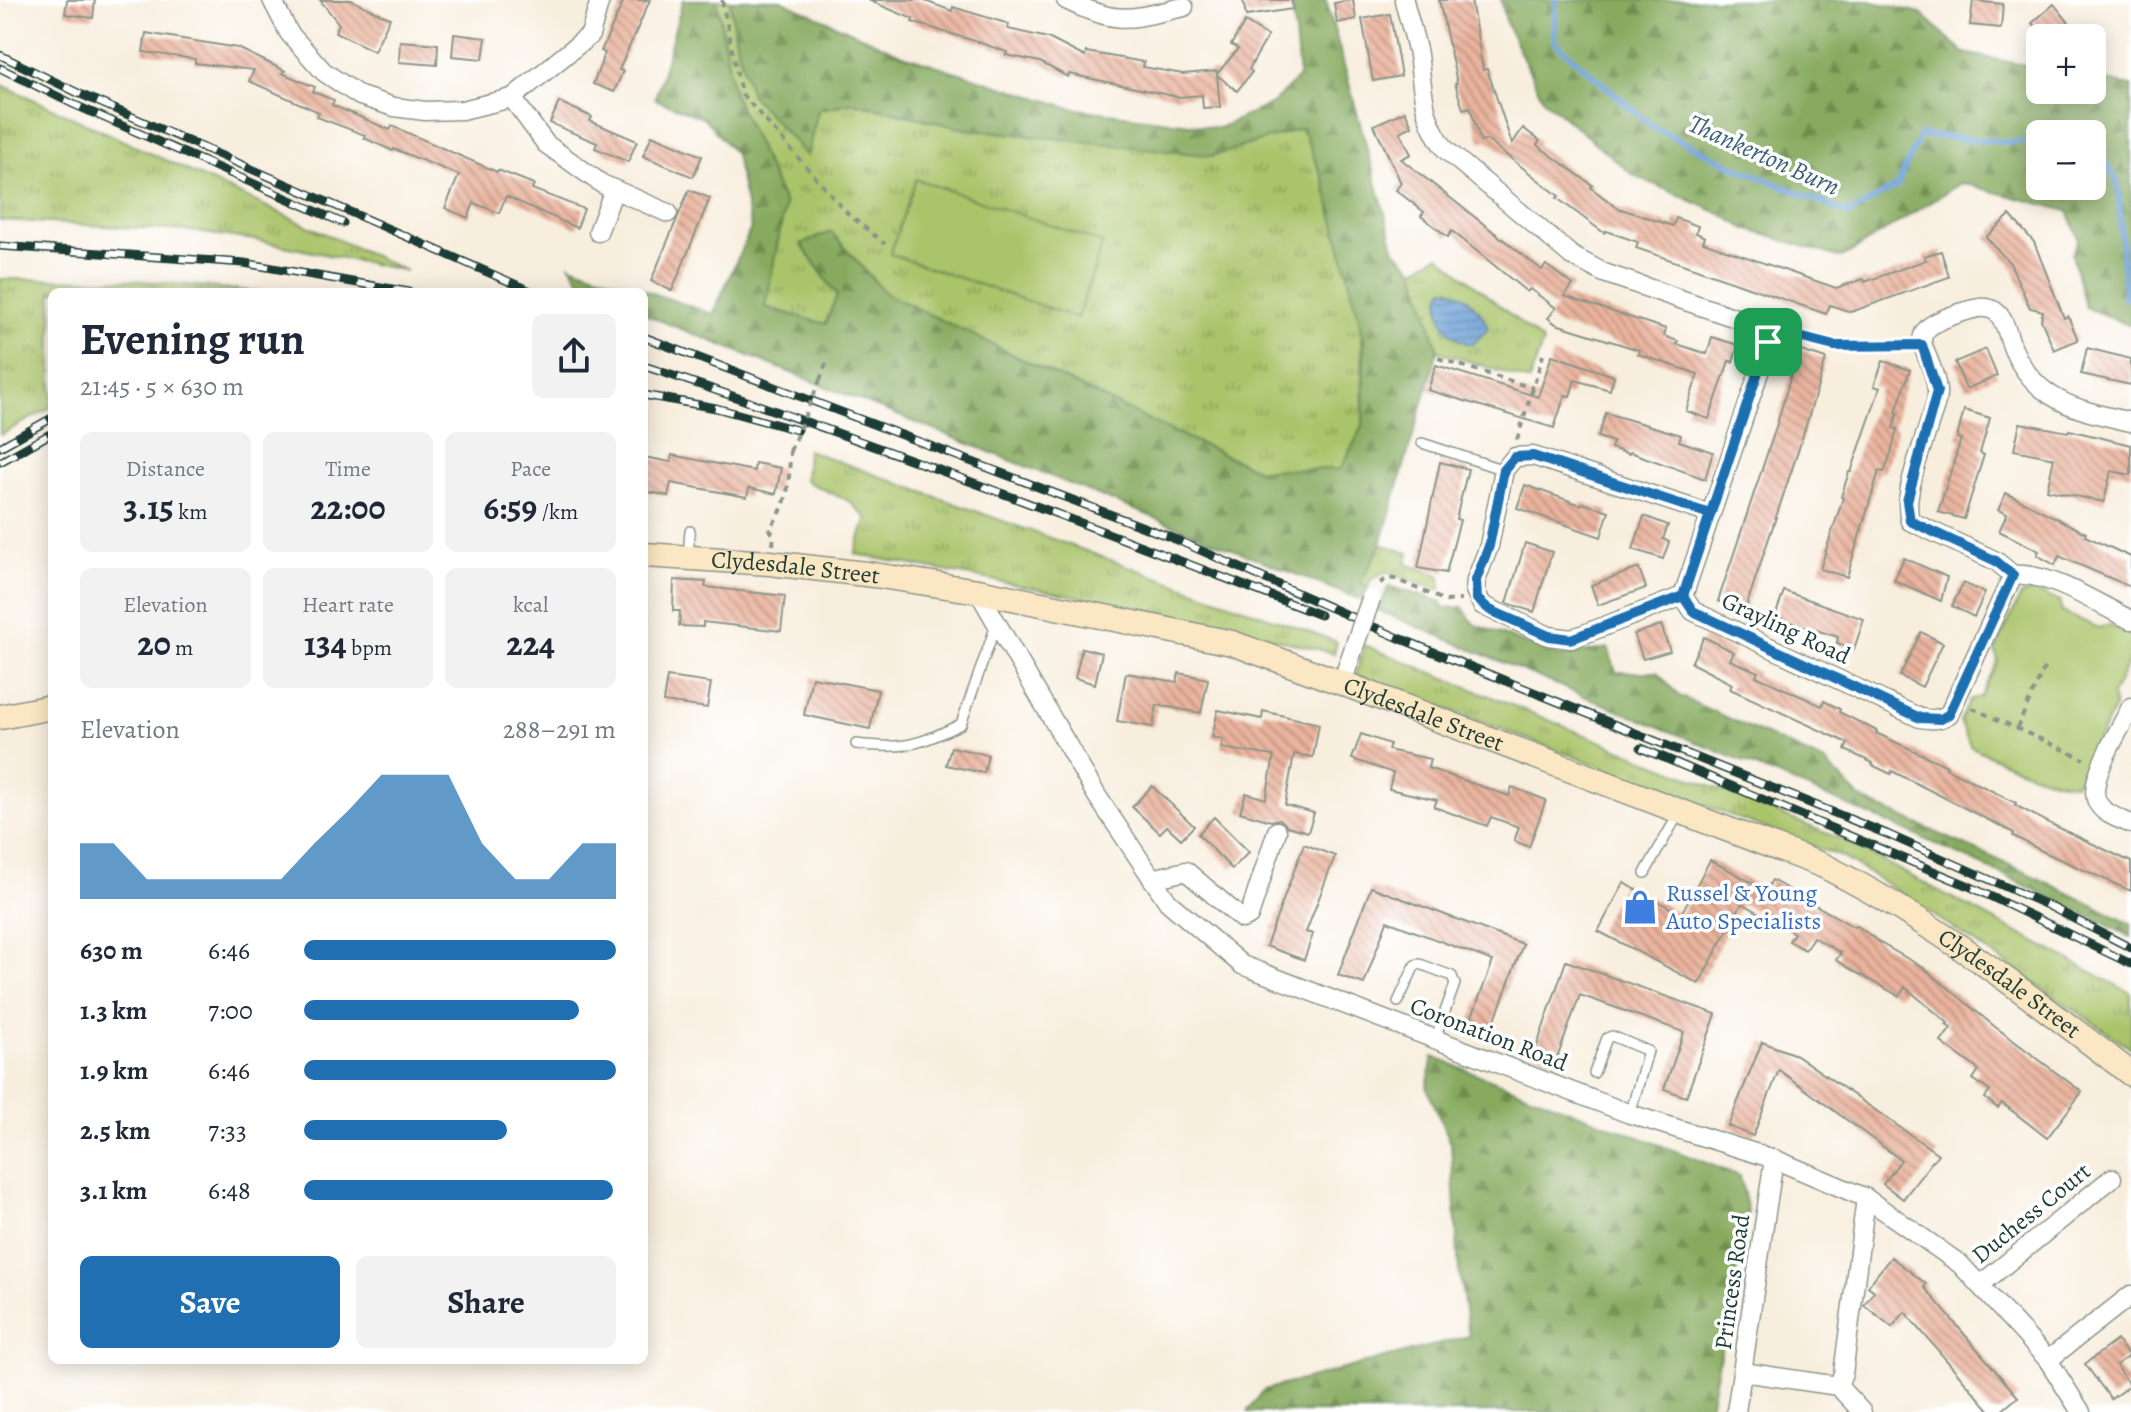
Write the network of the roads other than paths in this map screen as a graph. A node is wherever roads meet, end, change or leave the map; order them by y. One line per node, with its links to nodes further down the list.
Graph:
1 (272, 0): 6 (street)
2 (600, 0): 6 (street)
3 (1066, 0): 5 (street)
4 (1404, 0): 13 (street)
5 (1184, 7)
6 (512, 98): 7 (street)
7 (614, 190): 8 (street); 9 (street)
8 (668, 213)
9 (598, 232)
10 (2131, 422): 15 (street)
11 (1422, 443): 12 (lane)
12 (1504, 470): 13 (street); 17 (street)
13 (1710, 514): 17 (street)
14 (648, 554): 16 (main road, Clydesdale Street)
15 (2013, 575): 17 (street, Grayling Road); 19 (street)
16 (978, 591): 20 (street, Coronation Road); 21 (main road, Clydesdale Street)
17 (1683, 596)
18 (1371, 599): 21 (street, bridge)
19 (2131, 620)
20 (996, 625): 25 (lane); 30 (street, Coronation Road)
21 (1342, 683): 26 (main road, Clydesdale Street)
22 (2131, 707): 27 (street)
23 (48, 708): 24 (main road)
24 (0, 717)
25 (856, 744)
26 (1681, 810): 29 (lane); 34 (main road, Clydesdale Street)
27 (2131, 824)
28 (1277, 831): 30 (street)
29 (1645, 873)
30 (1152, 879): 32 (street, Coronation Road)
31 (1398, 1002): 32 (lane)
32 (1435, 1039): 35 (street, Coronation Road)
33 (1594, 1073): 35 (lane)
34 (2131, 1074)
35 (1630, 1114): 36 (street, Coronation Road)
36 (1774, 1159): 38 (street, Coronation Road); 42 (street, Princess Road)
37 (2112, 1178): 39 (street, Duchess Court)
38 (1866, 1198): 39 (street, Coronation Road); 43 (street)
39 (1980, 1285): 41 (street, Coronation Road)
40 (2131, 1295): 41 (street)
41 (2048, 1360): 46 (street, Coronation Road)
42 (1743, 1372): 43 (street); 44 (street, Princess Road)
43 (1838, 1386): 45 (street)
44 (1736, 1412)
45 (1862, 1412)
46 (2081, 1412)

